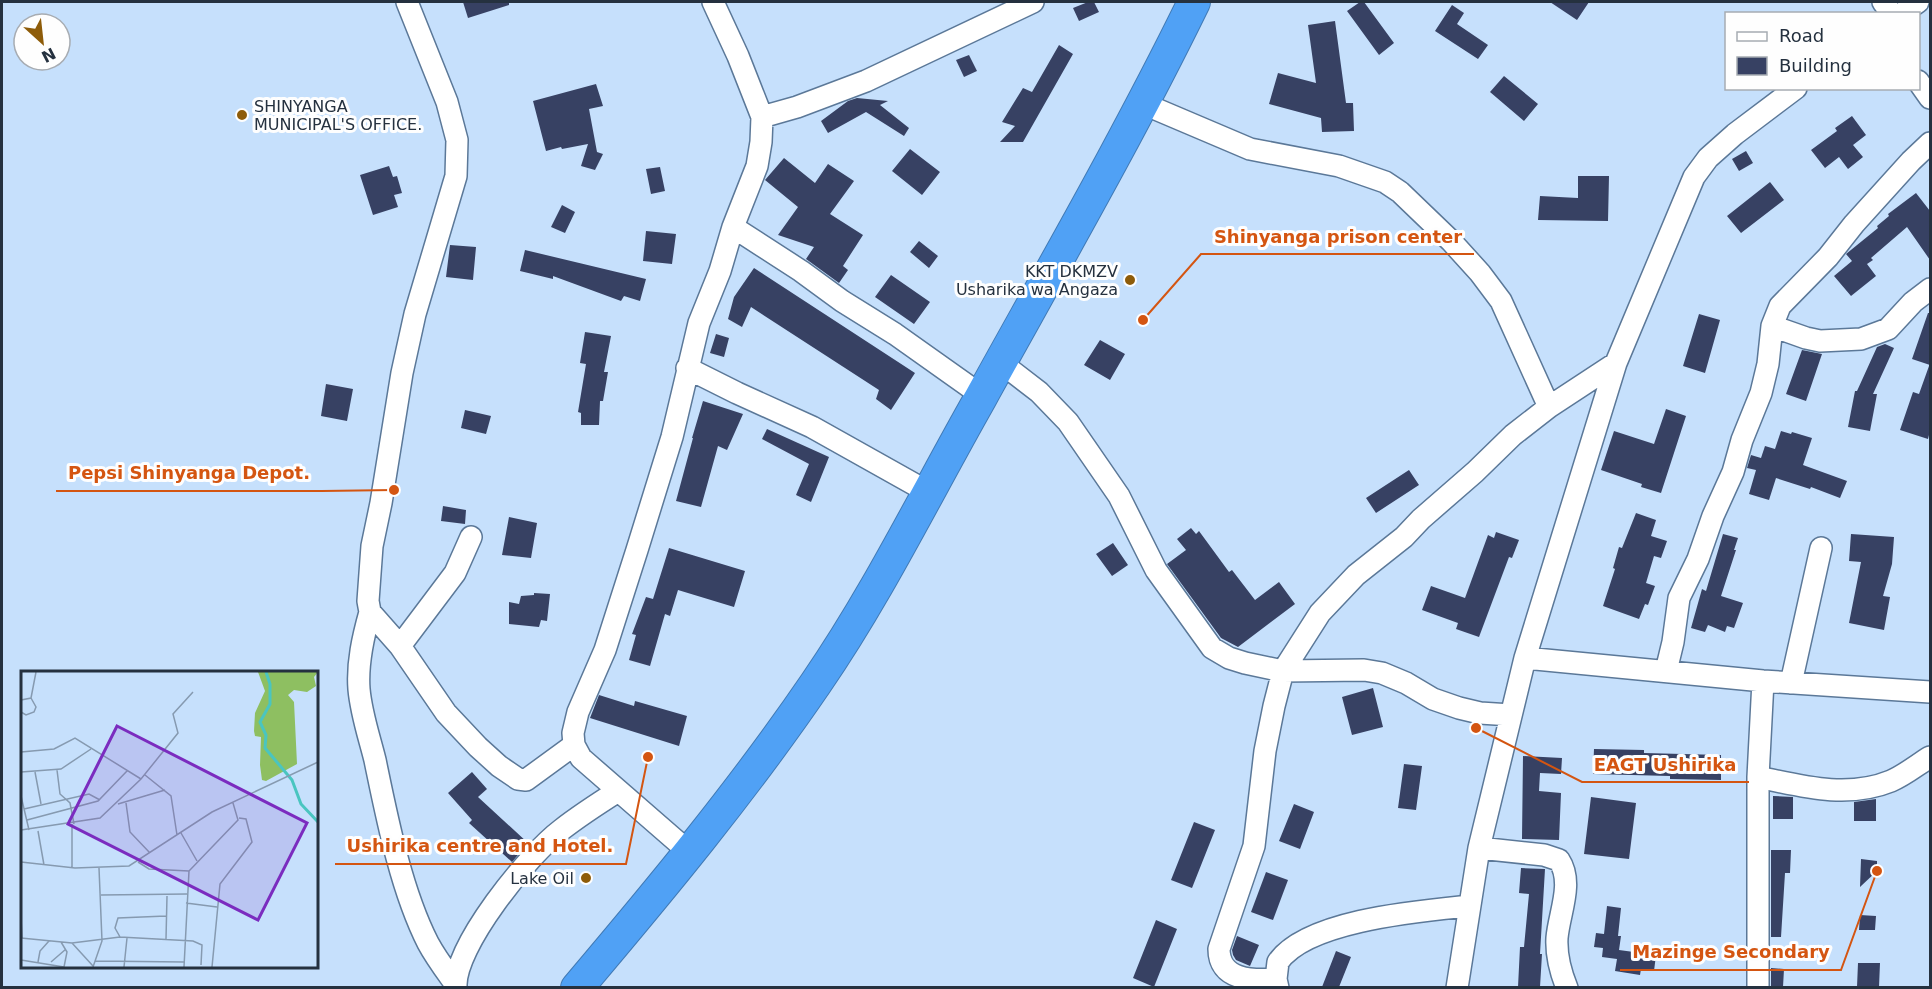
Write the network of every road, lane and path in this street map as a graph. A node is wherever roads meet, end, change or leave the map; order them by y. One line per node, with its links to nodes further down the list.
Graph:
1 (407, 2): 24 (street)
2 (713, 2): 11 (street)
3 (1033, 2): 11 (street)
4 (1194, 2): 10 (highway)
5 (1918, 2): 6 (street)
6 (1904, 12)
7 (1920, 84): 9 (street)
8 (1793, 90): 17 (street)
9 (1930, 98)
10 (1144, 104): 16 (highway); 20 (street)
11 (762, 117): 13 (street)
12 (1930, 143): 15 (street)
13 (733, 227): 18 (street); 19 (street)
14 (1930, 289): 15 (street)
15 (1772, 326): 27 (street)
16 (1000, 362): 19 (highway); 28 (street)
17 (1616, 363): 20 (street); 26 (street)
18 (687, 368): 21 (street); 33 (street)
19 (981, 395): 21 (highway)
20 (1549, 407): 28 (street)
21 (928, 492): 38 (highway)
22 (471, 537): 25 (street)
23 (1821, 548): 30 (street)
24 (370, 612): 25 (street); 41 (street)
25 (400, 646): 33 (street)
26 (1526, 658): 27 (street); 32 (street)
27 (1666, 671): 29 (street)
28 (1283, 672): 32 (street); 40 (street)
29 (1763, 681): 30 (street); 35 (street)
30 (1791, 683): 31 (street)
31 (1930, 692)
32 (1510, 715): 37 (street)
33 (574, 745): 36 (street)
34 (1930, 757): 35 (street)
35 (1758, 777): 45 (street)
36 (618, 790): 38 (street); 41 (street)
37 (1479, 848): 39 (street); 44 (street)
38 (689, 852): 42 (highway)
39 (1469, 906): 40 (street); 43 (street)
40 (1277, 983)
41 (456, 986)
42 (577, 987)
43 (1457, 987)
44 (1567, 987)
45 (1758, 987)

